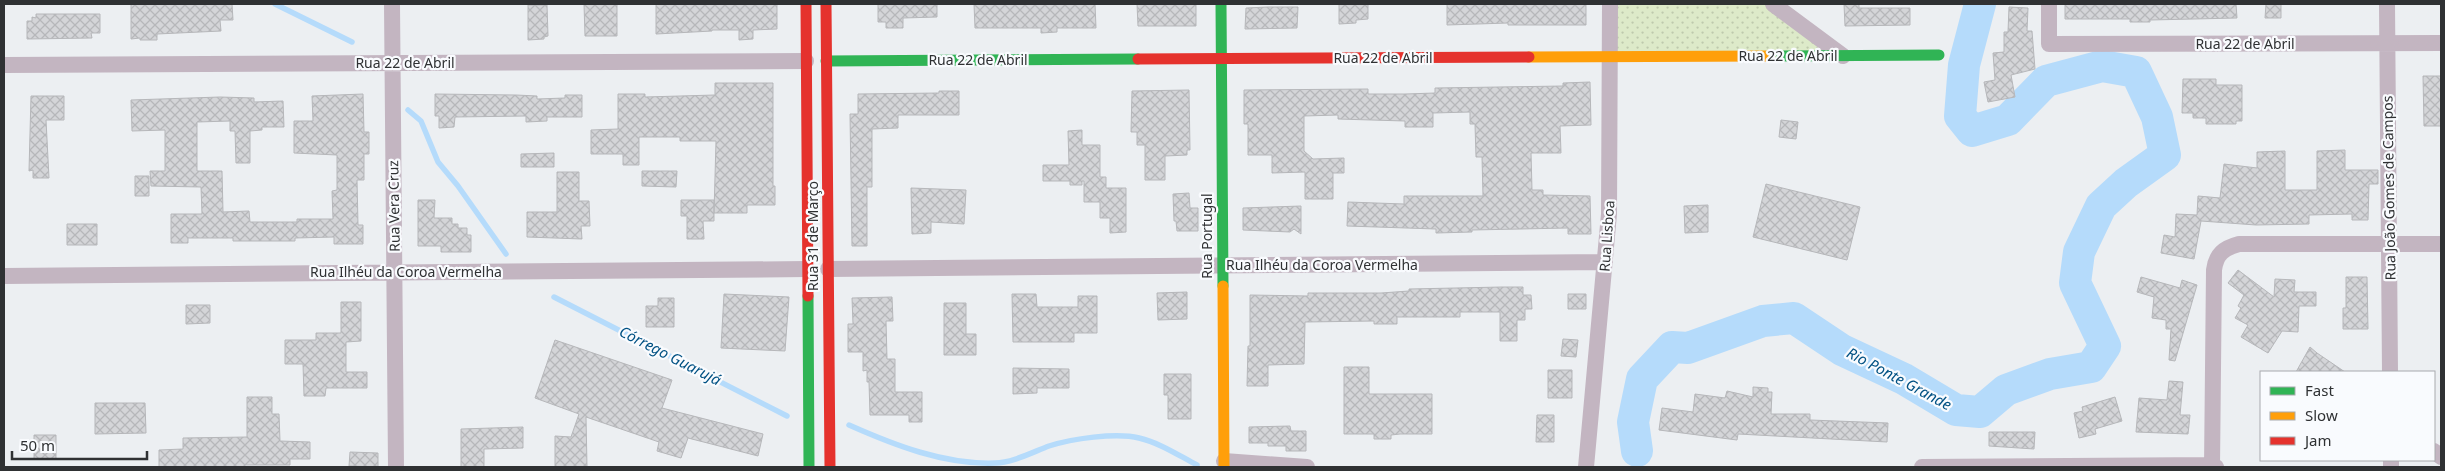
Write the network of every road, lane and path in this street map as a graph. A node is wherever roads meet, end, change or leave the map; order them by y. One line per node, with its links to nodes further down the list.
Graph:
1 (392, 4): 17 (street, Rua Vera Cruz)
2 (806, 4): 15 (street, Rua 31 de Março)
3 (826, 4): 16 (street, Rua 31 de Março)
4 (1221, 4): 14 (street, Rua Portugal)
5 (1610, 4): 13 (street, Rua Lisboa)
6 (1773, 4): 11 (street)
7 (2049, 4): 9 (street, Rua 22 de Abril)
8 (2387, 4): 9 (street, Rua João Gomes de Campos)
9 (2387, 43): 10 (street, Rua 22 de Abril); 19 (street, Rua João Gomes de Campos)
10 (2441, 43)
11 (1843, 56): 12 (street, Rua 22 de Abril); 13 (street, Rua 22 de Abril)
12 (1939, 56)
13 (1610, 57): 14 (street, Rua 22 de Abril); 21 (street, Rua Lisboa)
14 (1221, 59): 16 (street, Rua 22 de Abril); 22 (street, Rua Portugal)
15 (806, 61): 17 (street, Rua 22 de Abril); 23 (street, Rua 31 de Março)
16 (826, 61): 24 (street, Rua 31 de Março)
17 (392, 63): 18 (street, Rua 22 de Abril); 25 (street, Rua Vera Cruz)
18 (4, 66)
19 (2389, 244): 20 (street); 27 (street, Rua João Gomes de Campos); 29 (street)
20 (2441, 244)
21 (1605, 262): 22 (street, Rua Ilhéu da Coroa Vermelha); 34 (street, Rua Lisboa)
22 (1223, 266): 24 (street, Rua Ilhéu da Coroa Vermelha); 28 (street, Rua Portugal)
23 (808, 269): 25 (street, Rua Ilhéu da Coroa Vermelha); 31 (street, Rua 31 de Março)
24 (828, 269): 32 (street, Rua 31 de Março)
25 (394, 273): 26 (street, Rua Ilhéu da Coroa Vermelha); 30 (street, Rua Vera Cruz)
26 (4, 276)
27 (2390, 371)
28 (1224, 464): 33 (street)
29 (2213, 466): 36 (street)
30 (396, 467)
31 (809, 467)
32 (830, 467)
33 (1307, 467)
34 (1586, 467)
35 (1922, 467): 36 (street)
36 (2045, 467)

